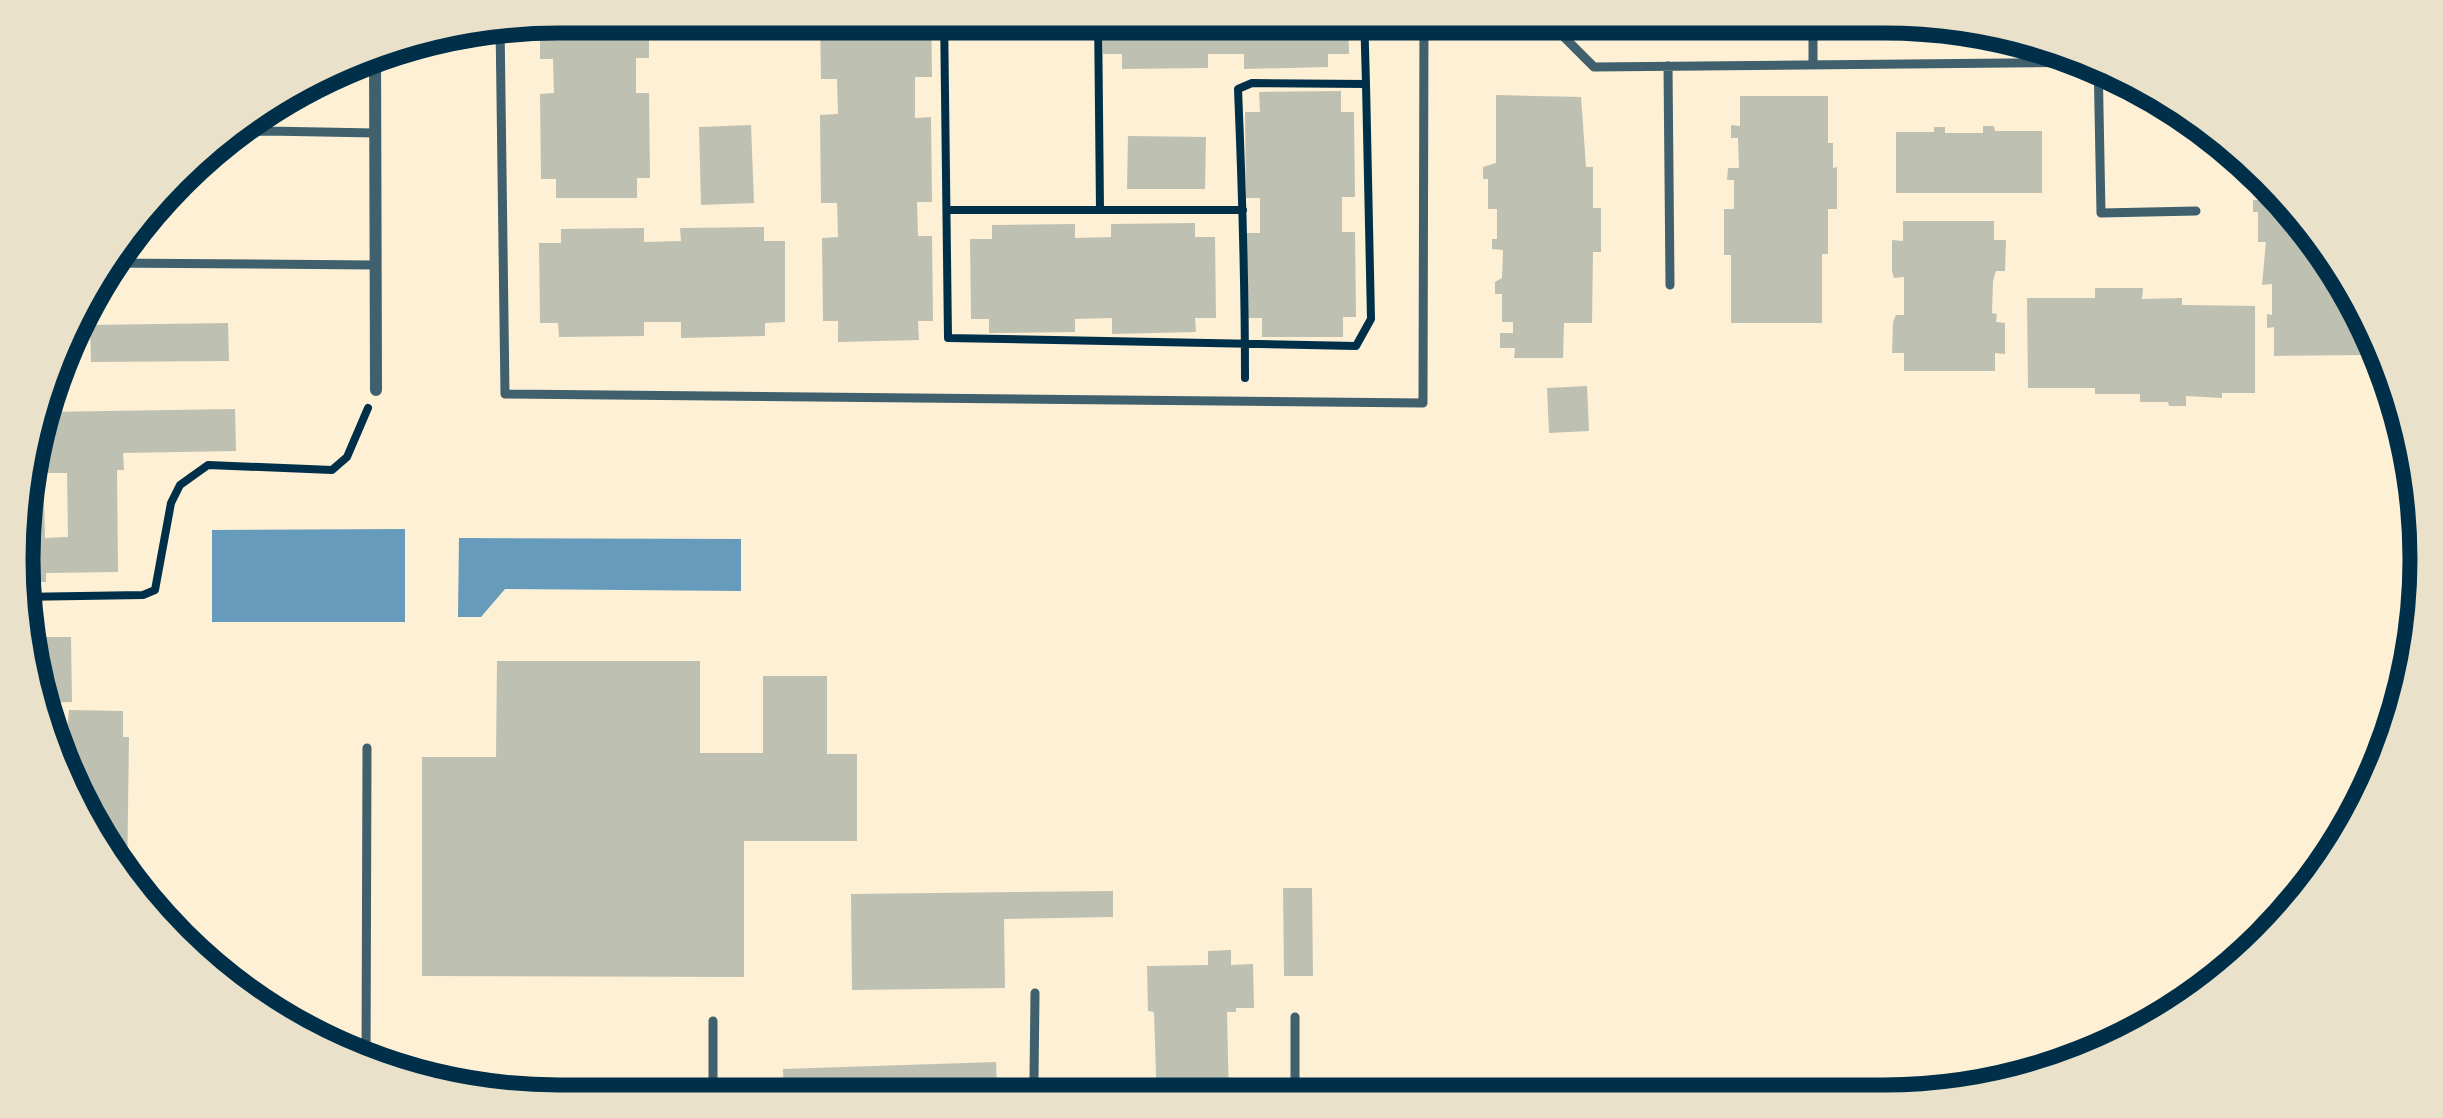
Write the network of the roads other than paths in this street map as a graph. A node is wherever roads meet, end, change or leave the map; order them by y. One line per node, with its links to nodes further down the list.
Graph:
1 (1424, 33): 4 (lane)
2 (1560, 33): 7 (lane)
3 (1813, 33): 6 (lane)
4 (500, 37)
5 (2052, 61): 6 (lane)
6 (1813, 64): 7 (lane)
7 (1668, 66): 17 (lane)
8 (375, 67): 13 (street)
9 (2100, 80): 14 (lane)
10 (267, 122): 12 (lane)
11 (254, 131): 12 (lane)
12 (267, 131): 13 (lane)
13 (375, 133): 16 (street)
14 (2196, 211)
15 (125, 262): 16 (lane)
16 (375, 265): 18 (street)
17 (1670, 285)
18 (376, 391)
19 (367, 748): 23 (lane)
20 (1035, 993): 25 (lane)
21 (1295, 1017): 26 (lane)
22 (713, 1021): 24 (lane)
23 (366, 1048)
24 (713, 1085)
25 (1031, 1085)
26 (1294, 1085)

